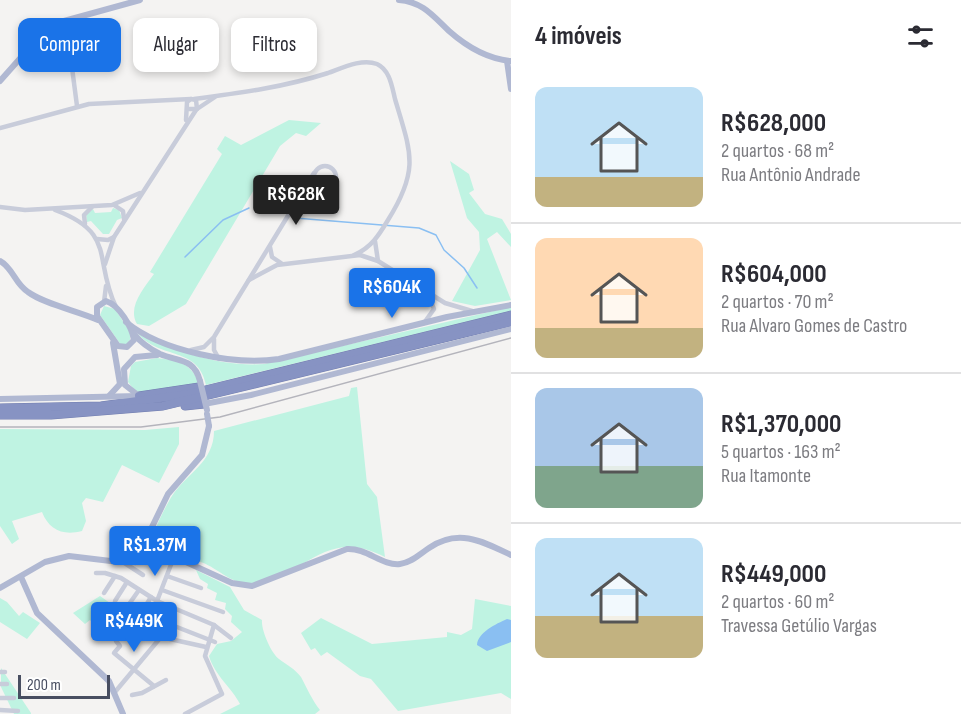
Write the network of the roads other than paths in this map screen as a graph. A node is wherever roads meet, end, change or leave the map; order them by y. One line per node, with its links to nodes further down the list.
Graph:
1 (140, 0): 3 (main road)
2 (399, 0): 4 (main road)
3 (75, 18)
4 (496, 58): 6 (main road); 9 (main road)
5 (18, 61): 10 (main road)
6 (510, 61): 7 (main road); 9 (main road)
7 (511, 68)
8 (73, 72): 15 (street)
9 (508, 75): 11 (main road)
10 (0, 81)
11 (511, 89)
12 (217, 96): 14 (street); 17 (street); 32 (street)
13 (178, 99): 14 (street); 15 (street); 16 (street)
14 (192, 99): 16 (street); 17 (street)
15 (77, 106): 19 (street)
16 (187, 108): 17 (street); 18 (street)
17 (197, 110): 18 (street)
18 (186, 122): 22 (street)
19 (0, 128)
20 (314, 173): 21 (street); 21 (street); 23 (street)
21 (324, 188): 23 (street)
22 (142, 192): 24 (street); 28 (street)
23 (302, 196): 33 (street)
24 (112, 205): 25 (street); 28 (street)
25 (94, 206): 27 (street); 29 (street)
26 (0, 207): 27 (street)
27 (53, 208): 29 (street)
28 (124, 222): 30 (street)
29 (86, 224): 31 (street)
30 (114, 237): 31 (street); 38 (street)
31 (97, 239): 38 (street)
32 (375, 241): 34 (street); 36 (street)
33 (271, 244): 37 (street); 39 (street)
34 (354, 255): 36 (street); 37 (street)
35 (0, 261): 46 (main road)
36 (378, 261): 41 (street)
37 (284, 263): 39 (street)
38 (105, 264): 40 (street)
39 (249, 280): 55 (street)
40 (106, 283): 42 (street); 45 (street)
41 (422, 288): 47 (street); 52 (street)
42 (104, 302): 44 (main road); 45 (main road)
43 (511, 304): 47 (main road)
44 (97, 307): 46 (main road); 49 (main road)
45 (117, 309): 50 (main road)
46 (79, 311): 49 (main road)
47 (474, 311): 52 (main road)
48 (509, 315): 64 (highway)
49 (99, 320): 56 (main road)
50 (126, 322): 54 (main road); 59 (main road)
51 (511, 322): 68 (highway)
52 (424, 323): 63 (main road)
53 (511, 329): 70 (main road)
54 (132, 331): 57 (main road); 58 (main road)
55 (214, 337): 59 (street); 63 (street)
56 (112, 340): 58 (main road); 66 (main road)
57 (140, 340): 60 (main road); 61 (main road)
58 (118, 346): 62 (main road)
59 (191, 350): 63 (main road)
60 (142, 354): 61 (main road); 62 (main road)
61 (163, 355): 70 (main road, bridge)
62 (135, 357): 65 (main road)
63 (219, 358)
64 (260, 378): 65 (highway); 69 (highway)
65 (139, 396): 66 (main road)
66 (107, 398): 67 (main road)
67 (0, 399)
68 (163, 406): 70 (highway); 71 (highway)
69 (0, 408)
70 (206, 410): 72 (main road, bridge)
71 (0, 415)
72 (148, 536): 73 (main road); 74 (main road)
73 (146, 545): 78 (main road); 79 (main road)
74 (139, 550): 77 (main road); 78 (main road)
75 (511, 555): 76 (main road)
76 (172, 561): 79 (main road); 83 (street)
77 (121, 562): 78 (main road); 81 (street); 84 (main road)
78 (137, 562): 79 (main road)
79 (156, 562)
80 (96, 573): 82 (street)
81 (143, 575)
82 (115, 576): 85 (street); 90 (street)
83 (167, 576): 87 (street); 89 (street)
84 (21, 577): 86 (main road); 109 (main road)
85 (127, 582): 88 (street); 92 (street)
86 (0, 588)
87 (201, 588)
88 (139, 590): 91 (street); 95 (street)
89 (162, 590): 93 (street); 97 (street)
90 (104, 593)
91 (151, 597): 93 (street); 96 (street)
92 (115, 601)
93 (157, 601): 94 (street)
94 (163, 604): 99 (street); 101 (street)
95 (127, 607)
96 (142, 612)
97 (224, 612)
98 (130, 620): 104 (street)
99 (214, 625): 100 (street); 101 (street)
100 (231, 638)
101 (209, 639): 102 (street); 103 (street)
102 (215, 642)
103 (206, 648): 104 (street); 116 (street)
104 (136, 670): 108 (street); 109 (street)
105 (166, 680): 108 (street)
106 (0, 684): 107 (street)
107 (7, 684)
108 (154, 686): 110 (street)
109 (115, 692): 115 (main road)
110 (132, 695)
111 (0, 698): 112 (street)
112 (14, 698)
113 (0, 710): 114 (street)
114 (18, 711)
115 (123, 714)
116 (185, 714)

